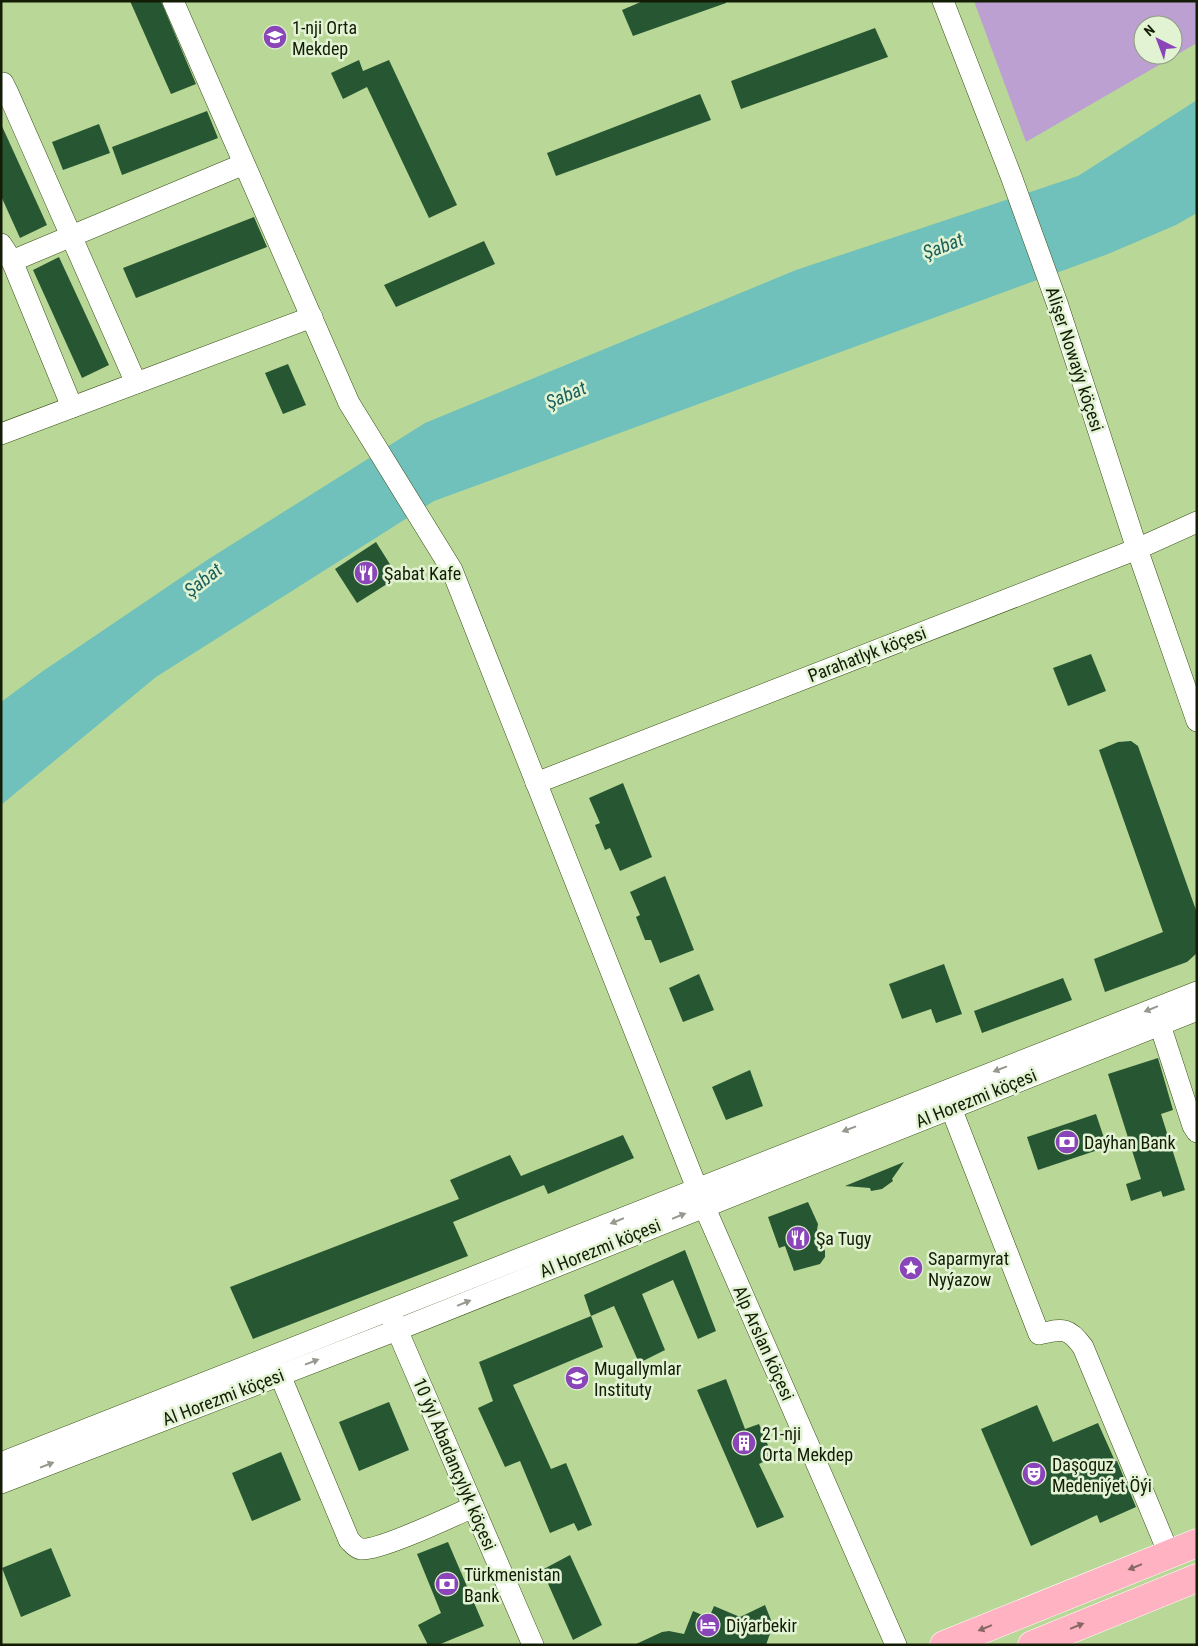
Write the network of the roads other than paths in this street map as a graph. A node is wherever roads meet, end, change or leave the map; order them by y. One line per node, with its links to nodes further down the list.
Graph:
1 (173, 1): 5 (street, Alp Arslan köçesi)
2 (943, 1): 6 (street, Alişer Nowaýy köçesi)
3 (955, 1): 6 (street, Alişer Nowaýy köçesi)
4 (2, 82): 7 (street)
5 (244, 164): 7 (street); 9 (street, Alp Arslan köçesi)
6 (1015, 175): 14 (street, Alişer Nowaýy köçesi)
7 (72, 236): 8 (street); 10 (street)
8 (7, 253): 11 (street)
9 (312, 318): 10 (street); 17 (street, Alp Arslan köçesi)
10 (136, 383): 11 (street)
11 (72, 407): 12 (street)
12 (1, 434)
13 (1197, 522): 14 (street, Parahatlyk köçesi)
14 (1143, 546): 15 (street, Alişer Nowaýy köçesi); 16 (street, Alişer Nowaýy köçesi); 17 (street, Parahatlyk köçesi)
15 (1197, 677)
16 (1197, 721)
17 (536, 783): 23 (street, Alp Arslan köçesi)
18 (1197, 992): 23 (street, Al Horezmi köçesi, one-way to 23)
19 (1197, 1010): 20 (street, Al Horezmi köçesi)
20 (1160, 1025): 21 (street, Al Horezmi köçesi); 22 (street)
21 (951, 1108): 23 (street, Al Horezmi köçesi); 30 (street)
22 (1197, 1132)
23 (701, 1197): 24 (street, Al Horezmi köçesi); 33 (street, Alp Arslan köçesi)
24 (393, 1320): 25 (street, Al Horezmi köçesi, one-way to 24); 26 (street, Al Horezmi köçesi); 28 (street, 10 ýyl Abadançylyk köçesi)
25 (280, 1375): 27 (street, Al Horezmi köçesi, one-way to 25); 28 (street)
26 (1, 1463)
27 (1, 1483)
28 (474, 1507): 32 (street, 10 ýyl Abadançylyk köçesi)
29 (1197, 1542): 30 (main road)
30 (1169, 1554): 34 (main road, one-way to 34)
31 (1197, 1578): 35 (main road, one-way to 31)
32 (533, 1645)
33 (896, 1645)
34 (944, 1645)
35 (1032, 1645)

